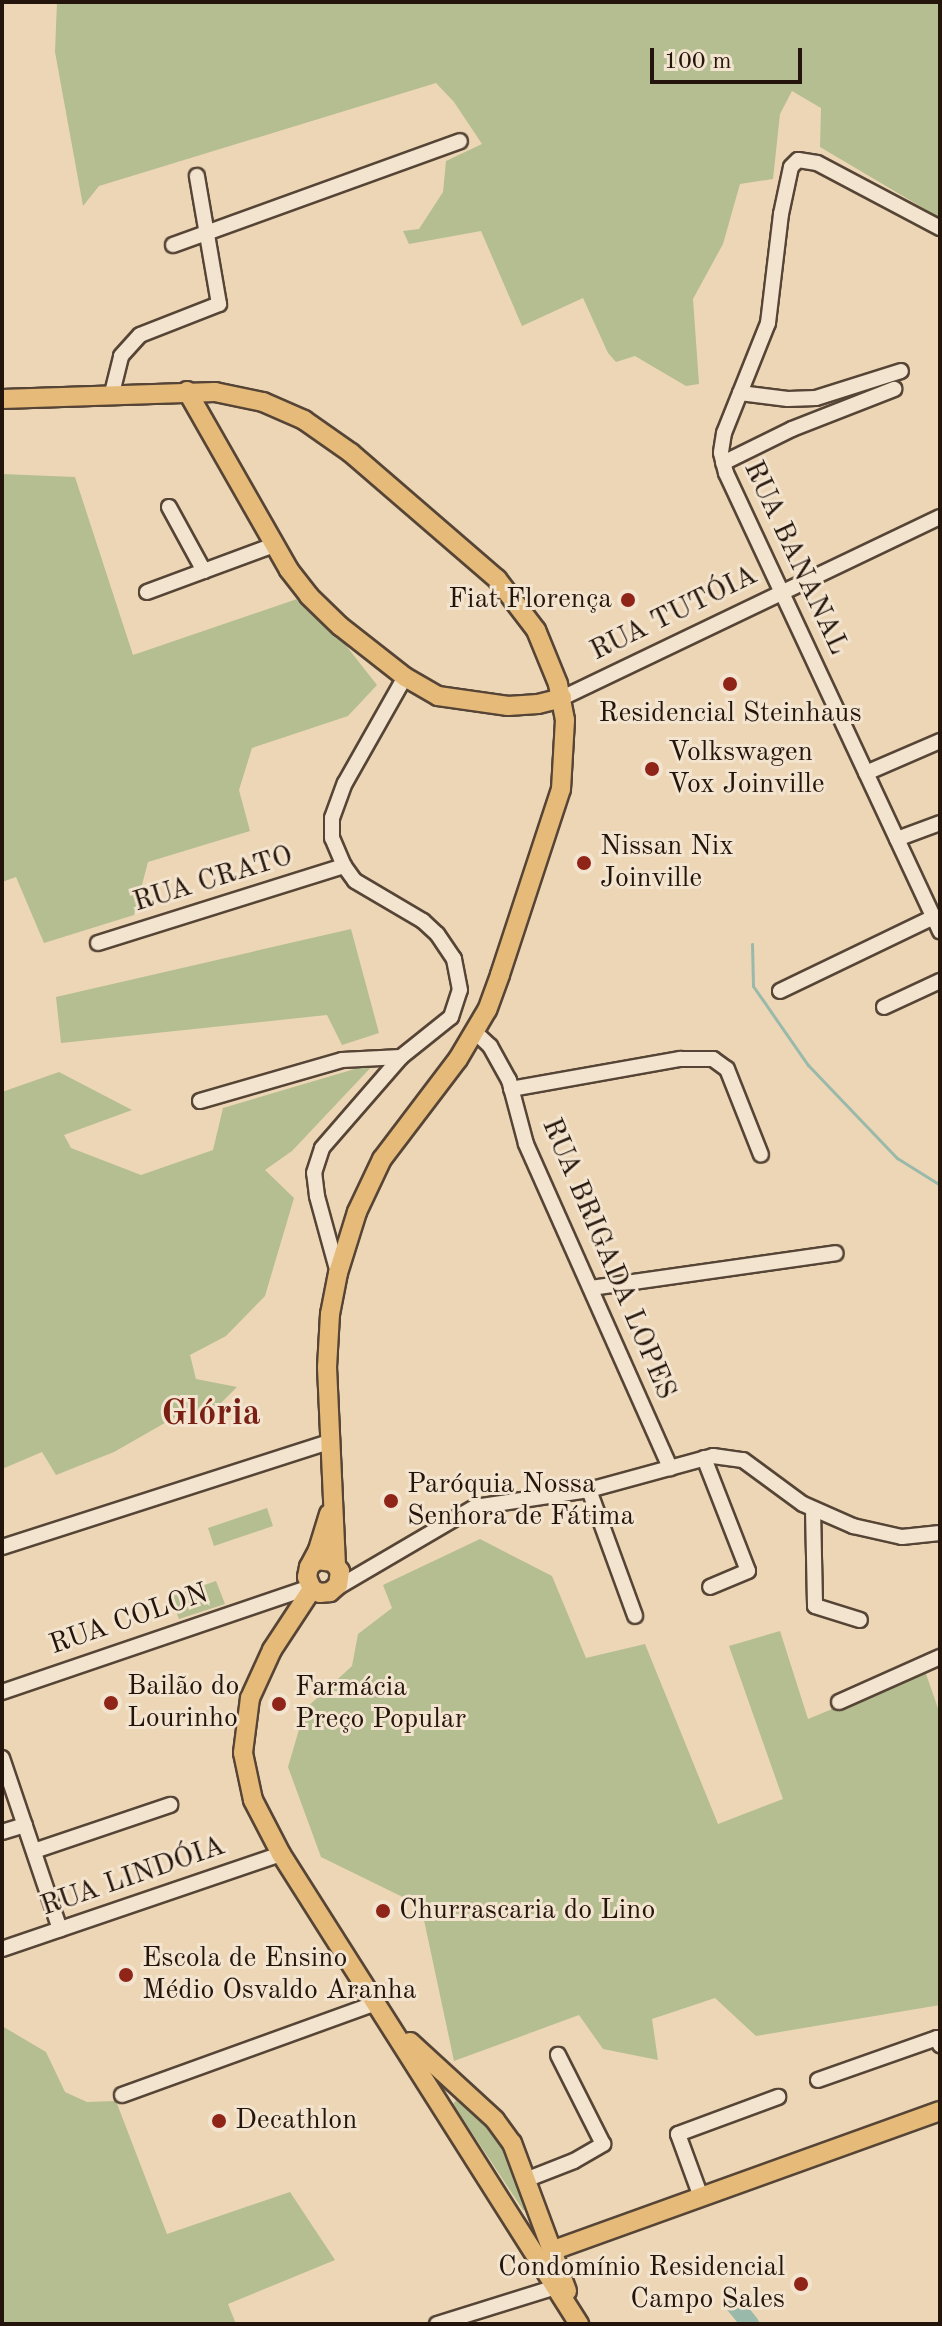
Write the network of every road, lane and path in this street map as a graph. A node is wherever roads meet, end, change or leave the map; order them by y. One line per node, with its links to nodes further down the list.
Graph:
1 (460, 141): 4 (street)
2 (197, 176): 4 (street)
3 (940, 228): 10 (street, RUA BANANAL)
4 (209, 235): 5 (street); 9 (street)
5 (173, 245)
6 (901, 371): 10 (street)
7 (894, 389): 12 (street)
8 (187, 391): 9 (main road); 15 (main road); 20 (main road)
9 (112, 393): 11 (main road)
10 (740, 393): 12 (street, RUA BANANAL)
11 (2, 399)
12 (723, 463): 17 (street, RUA BANANAL)
13 (169, 507): 16 (street)
14 (940, 517): 17 (street, RUA TUTÓIA)
15 (274, 545): 16 (street); 19 (main road)
16 (204, 571): 18 (street)
17 (780, 590): 20 (street, RUA TUTÓIA); 22 (street, RUA BANANAL)
18 (147, 592)
19 (405, 677): 20 (main road); 25 (street)
20 (562, 698): 31 (main road)
21 (940, 741): 22 (street)
22 (866, 773): 24 (street, RUA BANANAL)
23 (940, 823): 24 (street)
24 (897, 839): 26 (street, RUA BANANAL)
25 (344, 866): 27 (street, RUA CRATO); 32 (street)
26 (937, 924): 29 (street)
27 (98, 943)
28 (940, 981): 30 (street)
29 (780, 991)
30 (884, 1007)
31 (475, 1032): 33 (street, RUA BRIGADA LOPES); 37 (main road)
32 (401, 1057): 34 (street); 37 (street)
33 (511, 1089): 35 (street); 38 (street, RUA BRIGADA LOPES)
34 (200, 1101)
35 (761, 1155)
36 (836, 1253): 38 (street)
37 (338, 1273): 39 (main road)
38 (591, 1288): 41 (street, RUA BRIGADA LOPES)
39 (330, 1442): 43 (main road); 46 (street)
40 (704, 1458): 41 (street, RUA COLON); 44 (street, RUA COLON); 50 (street)
41 (670, 1468): 42 (street, RUA COLON)
42 (589, 1490): 47 (street, RUA COLON); 51 (street)
43 (333, 1500): 48 (main road); 49 (main road)
44 (813, 1509): 45 (street, RUA COLON); 52 (street)
45 (940, 1533)
46 (2, 1547)
47 (379, 1564): 48 (street); 49 (street, RUA COLON)
48 (337, 1566): 49 (main road); 49 (main road)
49 (317, 1583): 54 (street, RUA COLON); 61 (main road)
50 (710, 1587)
51 (635, 1616)
52 (860, 1620)
53 (940, 1657): 55 (street)
54 (2, 1692)
55 (839, 1702)
56 (2, 1758): 58 (street)
57 (170, 1805): 60 (street)
58 (25, 1825): 59 (street); 60 (street)
59 (2, 1832)
60 (34, 1851): 62 (street)
61 (281, 1854): 62 (street, RUA LINDÓIA); 64 (main road)
62 (60, 1929): 63 (street, RUA LINDÓIA)
63 (2, 1949)
64 (376, 2003): 65 (main road); 69 (street)
65 (389, 2022): 71 (main road); 72 (main road)
66 (940, 2045): 68 (street)
67 (558, 2055): 74 (street)
68 (818, 2080)
69 (122, 2095)
70 (778, 2097): 75 (street)
71 (471, 2098): 72 (main road); 74 (main road)
72 (439, 2101): 77 (main road)
73 (940, 2111): 75 (main road)
74 (528, 2179): 76 (main road)
75 (701, 2197): 78 (main road)
76 (540, 2209): 77 (main road); 78 (main road)
77 (513, 2217): 79 (main road)
78 (554, 2250): 81 (main road)
79 (556, 2287): 80 (street); 81 (main road)
80 (437, 2324)
81 (579, 2324)

